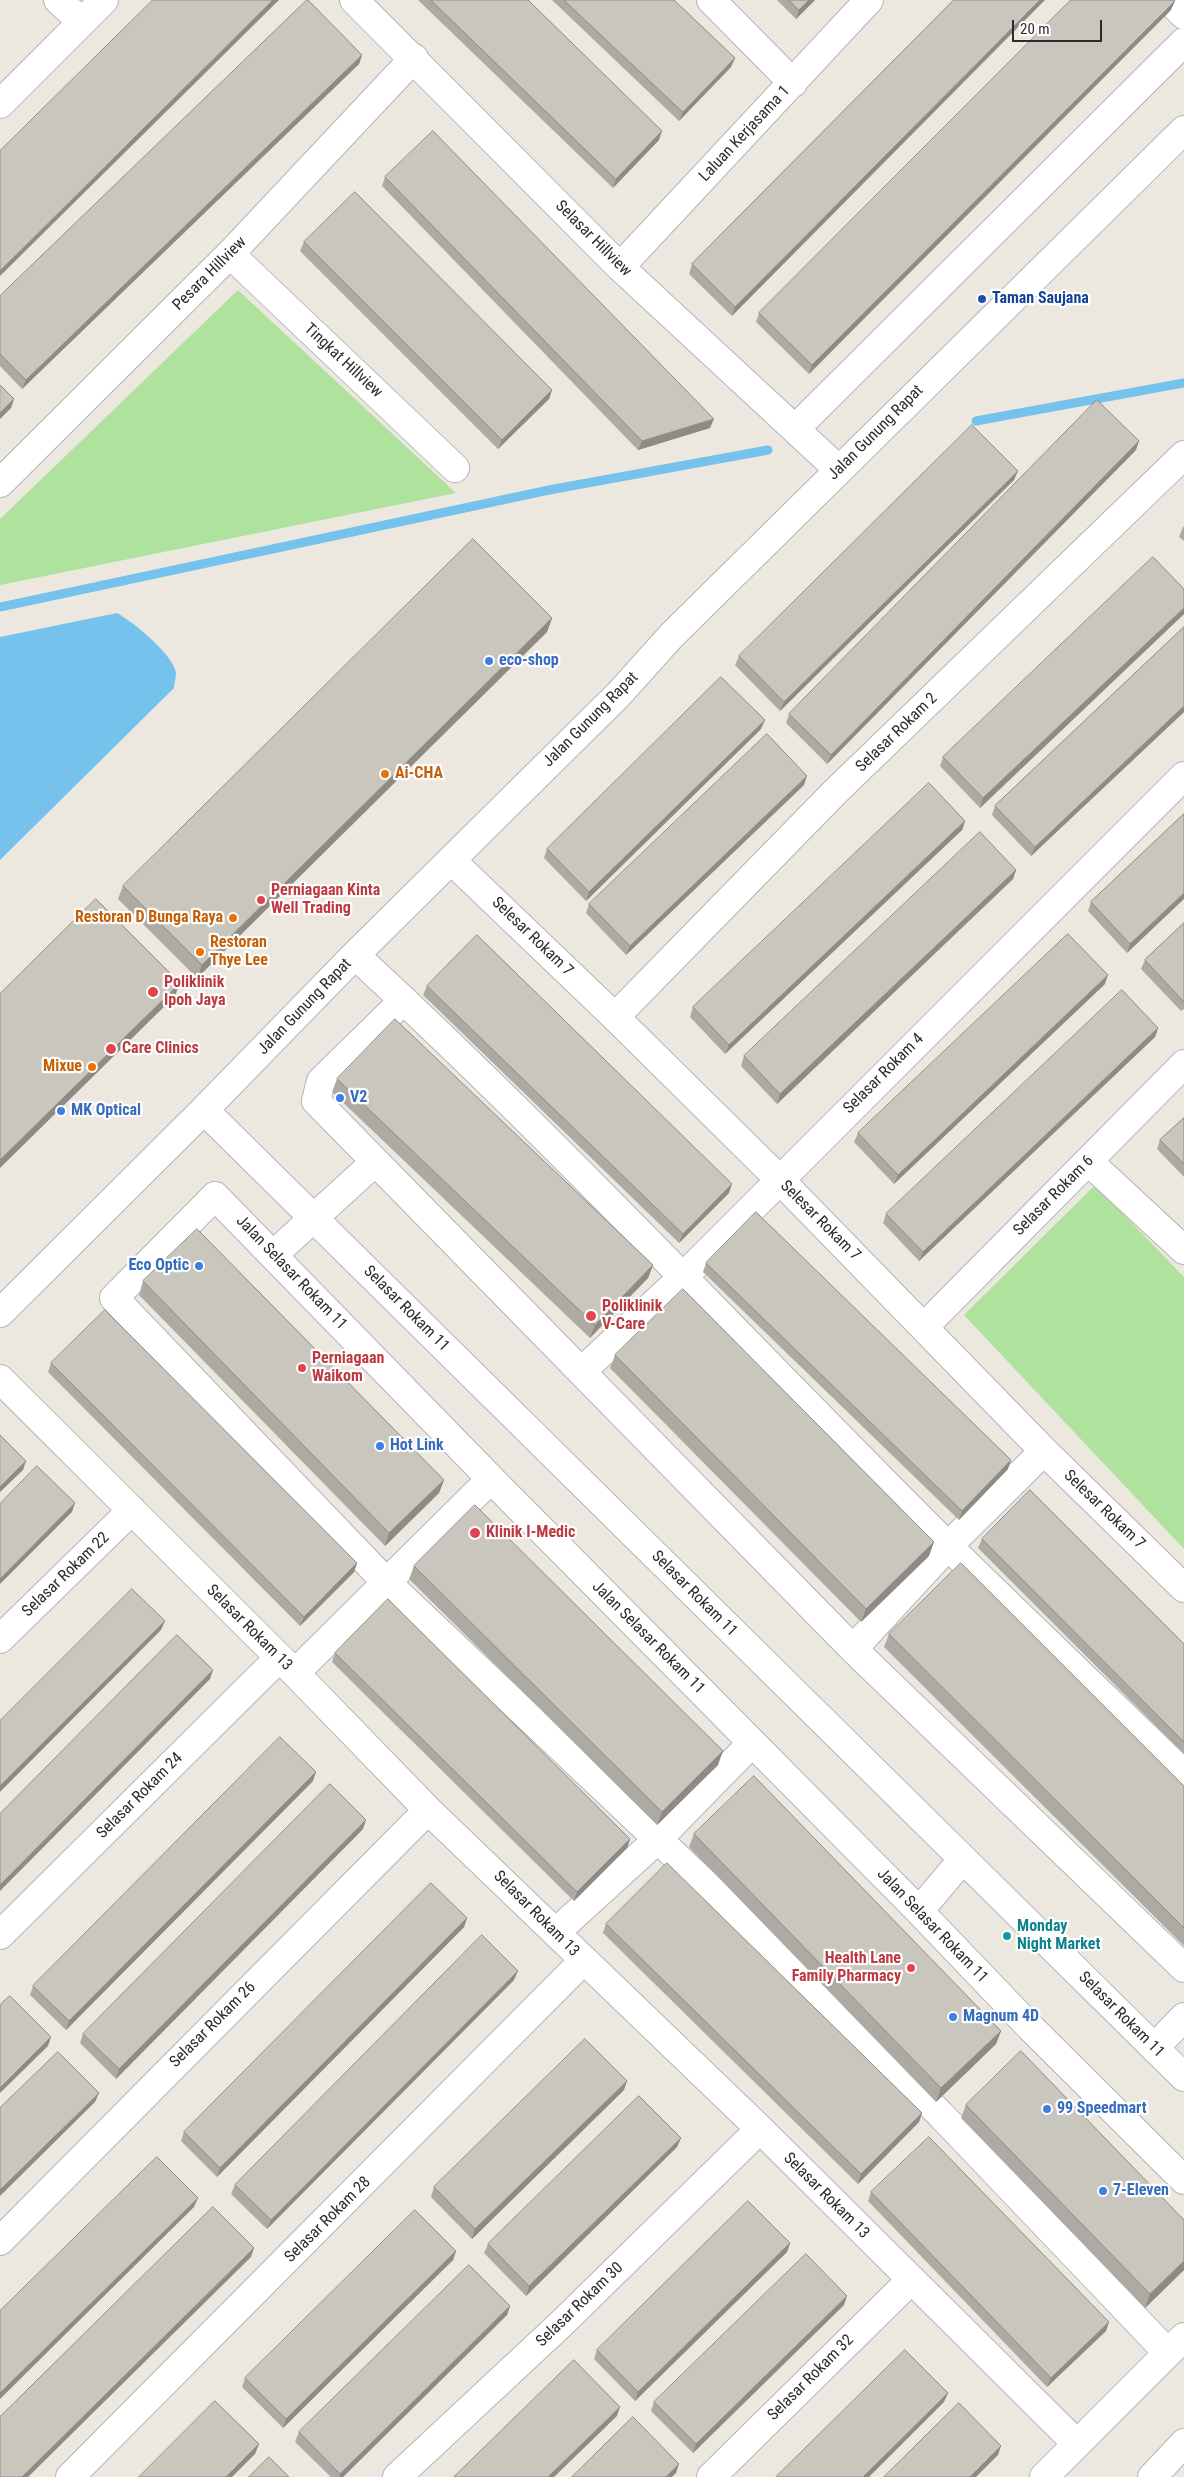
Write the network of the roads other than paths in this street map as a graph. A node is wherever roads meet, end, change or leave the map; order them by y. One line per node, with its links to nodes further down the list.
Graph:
1 (58, 0): 8 (street)
2 (104, 0): 8 (street)
3 (354, 0): 10 (street, Selasar Hillview)
4 (711, 0): 11 (street)
5 (869, 0): 11 (street, Laluan Kerjasama 1)
6 (1169, 0): 7 (street)
7 (1184, 15)
8 (82, 22): 12 (street)
9 (1184, 42): 16 (street)
10 (414, 58): 14 (street, Pesara Hillview); 15 (street, Selasar Hillview)
11 (793, 83): 15 (street, Laluan Kerjasama 1)
12 (0, 104)
13 (1184, 130): 19 (street, Jalan Gunung Rapat)
14 (230, 254): 18 (street, Tingkat Hillview); 20 (street, Pesara Hillview)
15 (620, 267): 16 (street, Selasar Hillview)
16 (795, 430): 19 (street, Selasar Hillview)
17 (1184, 455): 25 (street, Selasar Rokam 2)
18 (455, 468)
19 (840, 470): 22 (street, Jalan Gunung Rapat)
20 (0, 484)
21 (1184, 776): 30 (street, Selasar Rokam 4)
22 (451, 860): 23 (street, Jalan Gunung Rapat); 25 (street, Selesar Rokam 7)
23 (355, 955): 24 (street); 27 (street, Jalan Gunung Rapat)
24 (404, 1000): 29 (street); 34 (street)
25 (615, 1017): 30 (street, Selesar Rokam 7)
26 (1184, 1064): 28 (street, Selasar Rokam 6)
27 (204, 1110): 31 (street, Selasar Rokam 11); 35 (street, Jalan Gunung Rapat)
28 (1088, 1161): 32 (street); 36 (street, Selasar Rokam 6)
29 (374, 1163): 31 (street); 37 (street)
30 (779, 1179): 34 (street, Selasar Rokam 4); 36 (street, Selesar Rokam 7)
31 (313, 1218): 33 (street); 52 (street, Selasar Rokam 11)
32 (1184, 1250)
33 (273, 1255): 40 (street, Jalan Selasar Rokam 11); 43 (street, Jalan Selasar Rokam 11)
34 (684, 1276): 37 (street, Selasar Rokam 4); 42 (street)
35 (0, 1313)
36 (924, 1327): 39 (street, Selesar Rokam 7)
37 (582, 1371): 46 (street)
38 (0, 1379): 41 (street, Selasar Rokam 13)
39 (1044, 1451): 42 (street); 44 (street, Selesar Rokam 7)
40 (491, 1479): 43 (street, Selasar Rokam 24); 48 (street, Jalan Selasar Rokam 11)
41 (132, 1510): 45 (street, Selasar Rokam 22); 47 (street, Selasar Rokam 13)
42 (948, 1546): 46 (street); 49 (street)
43 (388, 1583): 47 (street, Selasar Rokam 24); 51 (street)
44 (1184, 1588)
45 (0, 1639)
46 (853, 1650): 57 (street)
47 (287, 1665): 50 (street, Selasar Rokam 13); 55 (street, Selasar Rokam 24)
48 (752, 1743): 51 (street); 53 (street, Jalan Selasar Rokam 11)
49 (1184, 1774)
50 (428, 1810): 54 (street, Selasar Rokam 13); 63 (street, Selasar Rokam 26)
51 (657, 1840): 54 (street); 65 (street)
52 (963, 1859): 53 (street); 59 (street, Selasar Rokam 11)
53 (919, 1911): 62 (street, Jalan Selasar Rokam 11)
54 (556, 1932): 56 (street, Selasar Rokam 13)
55 (0, 1935)
56 (583, 1961): 61 (street, Selasar Rokam 13); 68 (street, Selasar Rokam 28)
57 (1184, 1968)
58 (1184, 2017): 59 (street)
59 (1154, 2048): 60 (street, Selasar Rokam 11)
60 (1184, 2077)
61 (760, 2129): 64 (street, Selasar Rokam 13); 69 (street, Selasar Rokam 30)
62 (1184, 2180)
63 (0, 2240)
64 (911, 2280): 66 (street, Selasar Rokam 13); 70 (street, Selasar Rokam 32)
65 (1176, 2345): 66 (street)
66 (1076, 2443): 71 (street)
67 (1184, 2443): 72 (street)
68 (70, 2477)
69 (397, 2477)
70 (711, 2477)
71 (1044, 2477)
72 (1152, 2477)

